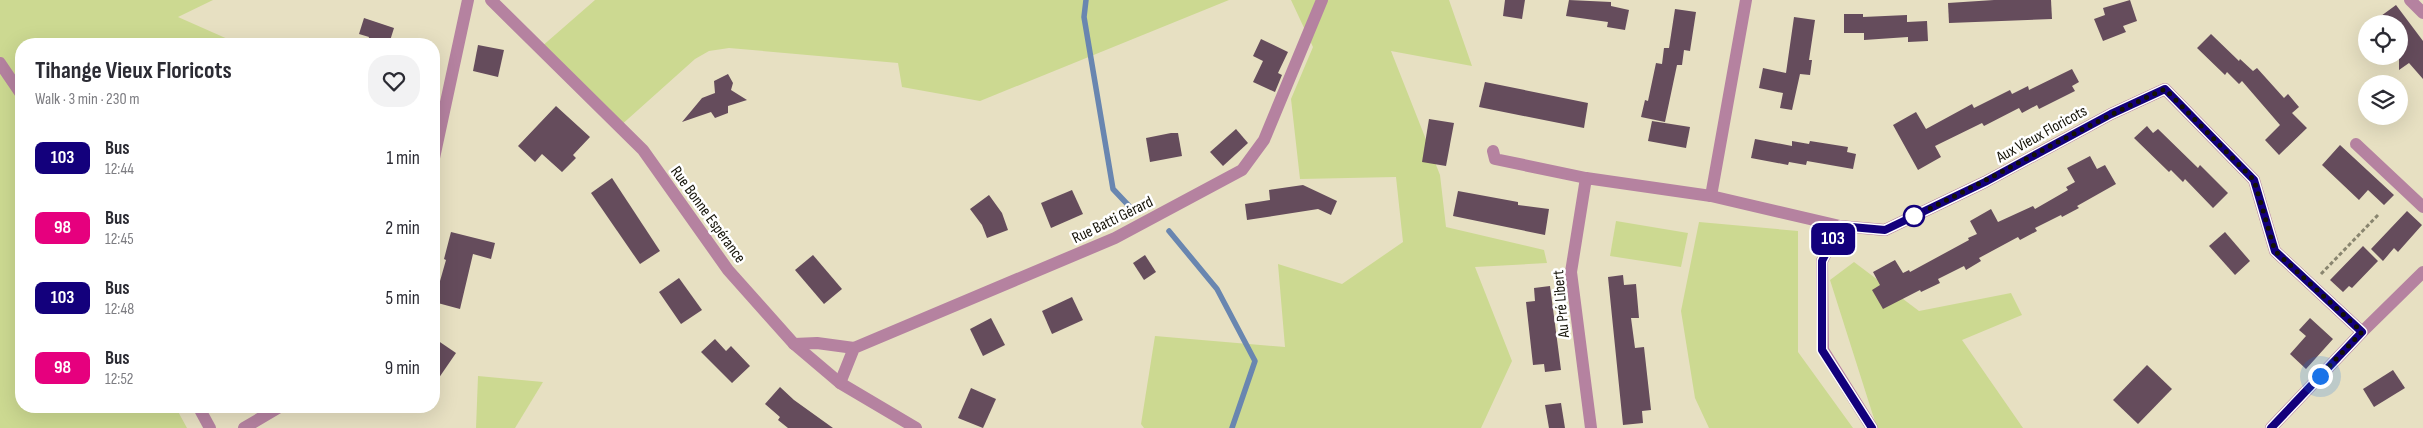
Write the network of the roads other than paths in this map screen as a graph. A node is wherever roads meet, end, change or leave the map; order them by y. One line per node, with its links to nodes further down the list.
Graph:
1 (468, 0): 9 (street)
2 (491, 0): 18 (street, Rue Bonne Espérance)
3 (1322, 0): 19 (street, Rue Batti Gérard)
4 (1746, 0): 13 (street)
5 (2410, 0): 6 (street)
6 (2423, 13)
7 (0, 63): 8 (street)
8 (15, 85)
9 (440, 130)
10 (2356, 144): 14 (street)
11 (1493, 151): 12 (street)
12 (1586, 178): 13 (street); 26 (street, Au Pré Libert)
13 (1711, 196): 15 (street)
14 (2423, 207)
15 (1840, 226): 17 (street, Aux Vieux Floricots); 27 (street)
16 (2423, 272): 17 (street)
17 (2362, 332): 28 (street)
18 (794, 344): 19 (street); 20 (street, Rue Bonne Espérance)
19 (854, 348): 20 (street)
20 (840, 383): 25 (street, Rue Bonne Espérance)
21 (202, 413): 23 (street)
22 (269, 413): 24 (street)
23 (210, 428)
24 (244, 428)
25 (916, 428)
26 (1591, 428)
27 (1872, 428)
28 (2271, 428)

